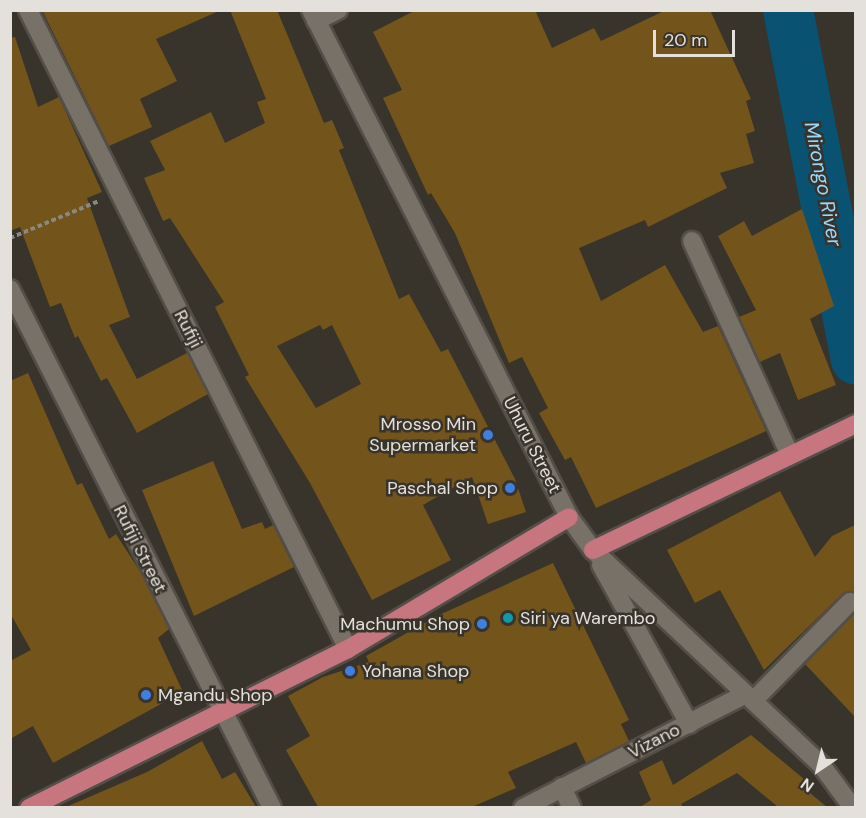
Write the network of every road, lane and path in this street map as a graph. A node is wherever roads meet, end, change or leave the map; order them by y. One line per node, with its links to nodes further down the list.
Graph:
1 (28, 10): 4 (street, Rufiji)
2 (339, 10): 3 (street)
3 (313, 16): 10 (street, Uhuru Street)
4 (120, 193): 5 (path); 13 (street, Rufiji)
5 (10, 238)
6 (692, 241): 9 (street)
7 (10, 289): 15 (street, Rufiji Street)
8 (855, 424): 9 (main road)
9 (789, 453): 11 (main road)
10 (569, 517): 11 (street, Uhuru Street); 13 (main road)
11 (593, 550): 14 (street, Uhuru Street); 16 (street)
12 (850, 602): 14 (street, Vizano)
13 (348, 649): 15 (main road)
14 (750, 698): 16 (street, Vizano); 22 (street, Uhuru Street)
15 (220, 708): 18 (main road); 19 (street, Rufiji Street)
16 (688, 724): 17 (street, Vizano)
17 (562, 787): 20 (street, Vizano); 21 (street)
18 (32, 807)
19 (272, 807)
20 (523, 807)
21 (572, 807)
22 (854, 807)

